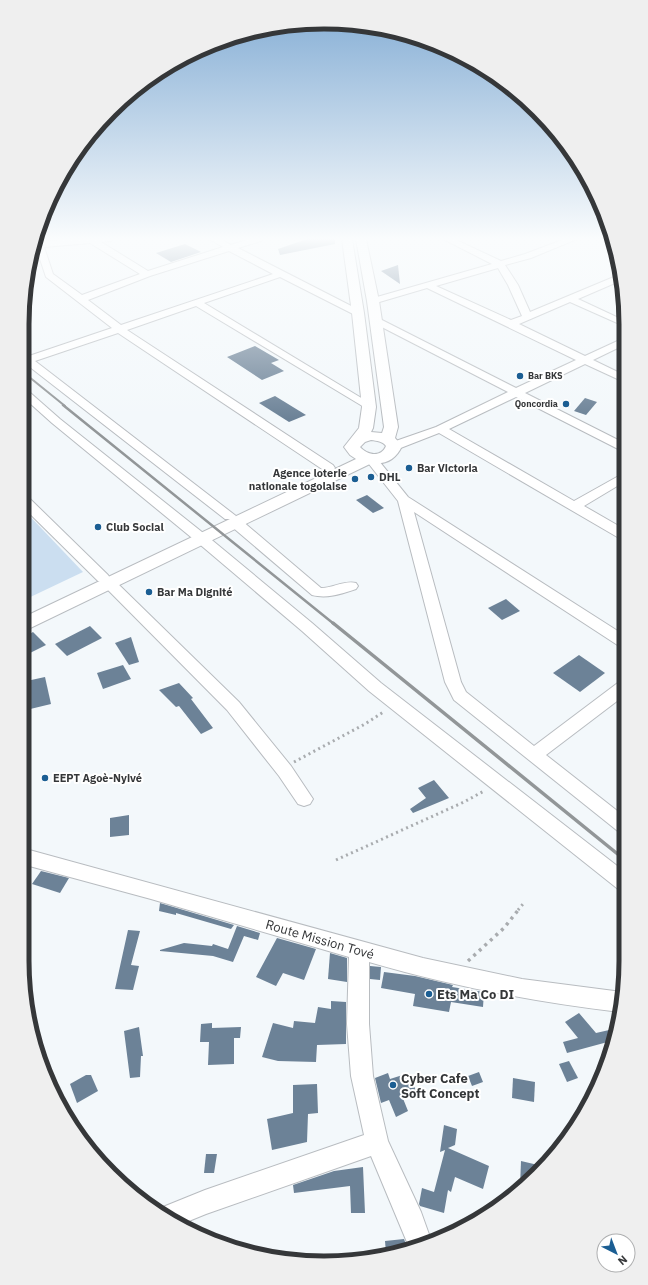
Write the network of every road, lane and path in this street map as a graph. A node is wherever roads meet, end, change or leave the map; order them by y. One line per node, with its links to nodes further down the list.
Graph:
1 (81, 299): 16 (street)
2 (209, 299): 10 (street)
3 (330, 299): 11 (street)
4 (356, 299): 11 (main road)
5 (380, 299): 9 (street)
6 (457, 299): 15 (street)
7 (519, 299): 12 (street)
8 (571, 299): 12 (street); 14 (street)
9 (373, 301): 13 (main road)
10 (197, 303): 16 (street); 24 (street)
11 (358, 313): 24 (main road)
12 (527, 317): 15 (street)
13 (375, 320): 22 (street); 26 (main road)
14 (619, 321)
15 (511, 324): 19 (street)
16 (119, 329): 18 (street); 29 (street)
17 (619, 342): 19 (street)
18 (29, 358)
19 (583, 360): 21 (street); 22 (street)
20 (29, 364): 34 (street)
21 (619, 377)
22 (517, 393): 25 (street); 27 (street)
23 (29, 397): 36 (street)
24 (369, 407): 28 (main road)
25 (440, 430): 26 (street); 33 (street)
26 (391, 442): 28 (main road); 28 (main road)
27 (619, 445)
28 (368, 453): 29 (main road); 31 (street); 34 (main road)
29 (329, 468): 34 (main road)
30 (619, 480): 33 (street)
31 (404, 500): 41 (street); 44 (street)
32 (29, 505): 37 (street)
33 (575, 506): 35 (street)
34 (233, 520): 36 (main road); 38 (street)
35 (619, 532)
36 (198, 536): 37 (main road); 43 (street)
37 (106, 581): 39 (main road); 40 (main road); 45 (street)
38 (351, 586)
39 (29, 613)
40 (29, 622)
41 (619, 639)
42 (619, 690): 44 (street)
43 (396, 704): 45 (path); 46 (street)
44 (535, 754): 48 (street)
45 (282, 767): 47 (street)
46 (498, 782): 50 (path); 51 (street)
47 (304, 799)
48 (619, 822)
49 (29, 858): 53 (street, Route Mission Tové)
50 (336, 860)
51 (619, 879)
52 (523, 904): 54 (path)
53 (358, 951): 54 (street, Route Mission Tové); 56 (street)
54 (453, 974): 55 (street, Route Mission Tové)
55 (616, 1001)
56 (377, 1142): 57 (street); 58 (street)
57 (174, 1215)
58 (419, 1240)

